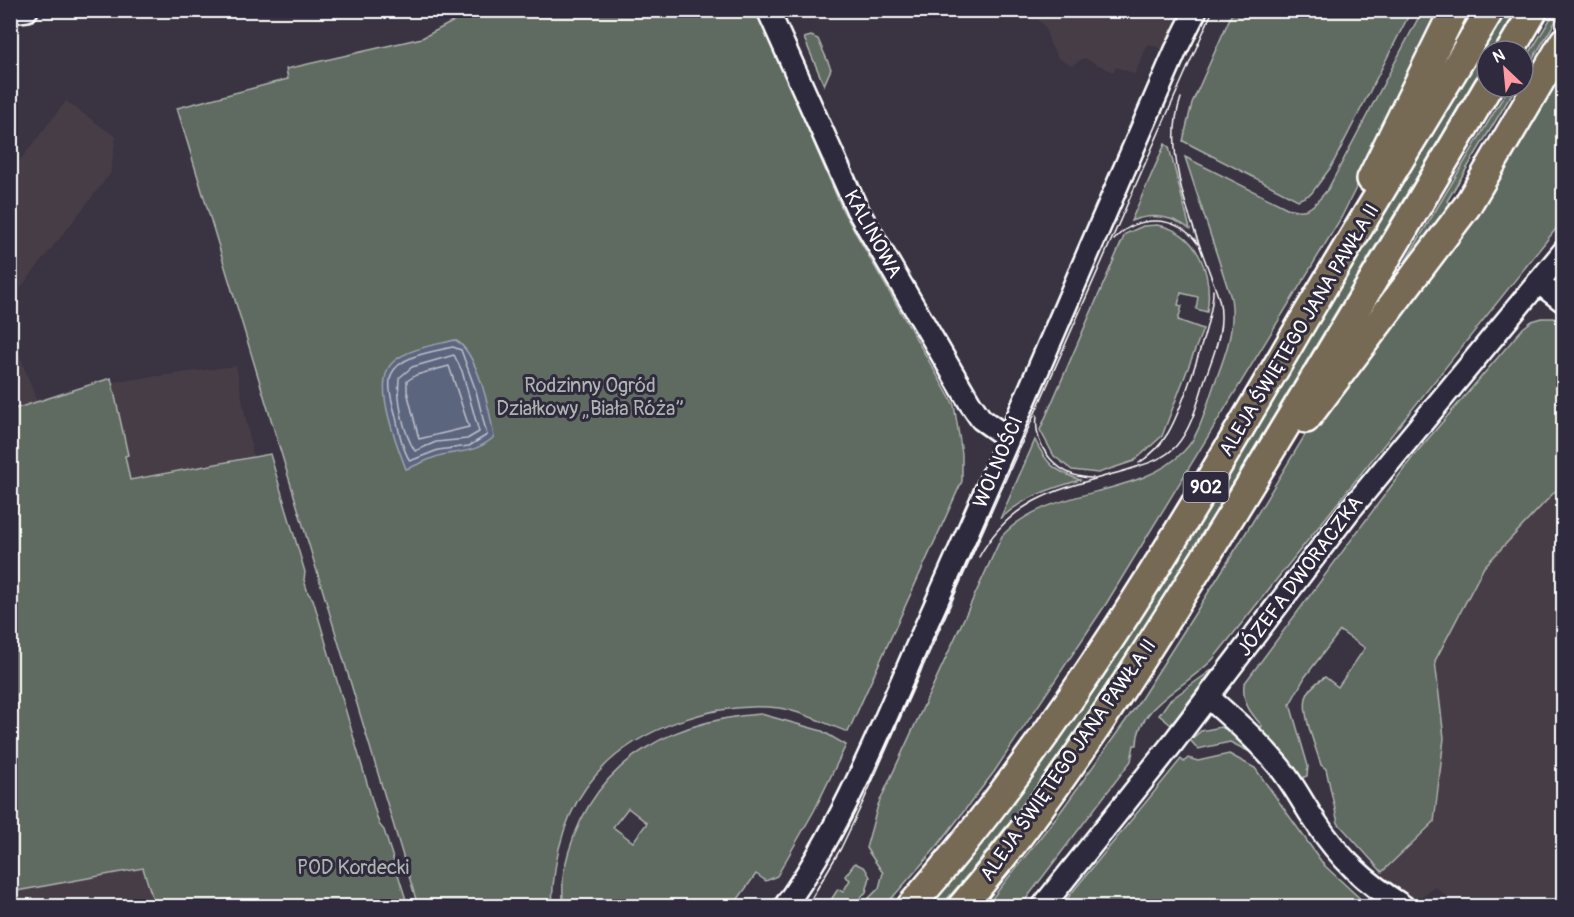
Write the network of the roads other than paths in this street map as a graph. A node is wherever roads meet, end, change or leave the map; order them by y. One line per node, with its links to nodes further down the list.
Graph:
1 (27, 10): 7 (street)
2 (768, 10): 15 (street, KALINOWA)
3 (1196, 10): 15 (street, WOLNOŚCI)
4 (1454, 10): 12 (main road)
5 (1490, 10): 12 (main road, ALEJA ŚWIĘTEGO JANA PAWŁA II / 902)
6 (1534, 10): 8 (main road)
7 (10, 12)
8 (1517, 39)
9 (1563, 41): 16 (main road)
10 (1481, 99): 16 (main road, ALEJA ŚWIĘTEGO JANA PAWŁA II / 902)
11 (1563, 251): 13 (street, JÓZEFA DWORACZKA)
12 (1336, 265): 19 (main road, ALEJA ŚWIĘTEGO JANA PAWŁA II / 902)
13 (1538, 282): 14 (street); 17 (street, JÓZEFA DWORACZKA)
14 (1563, 302)
15 (1008, 438): 18 (street, WOLNOŚCI)
16 (1246, 491): 20 (main road, ALEJA ŚWIĘTEGO JANA PAWŁA II / 902)
17 (1208, 697): 21 (street, JÓZEFA DWORACZKA); 22 (street)
18 (785, 906)
19 (911, 906)
20 (962, 906)
21 (1043, 906)
22 (1403, 906)

